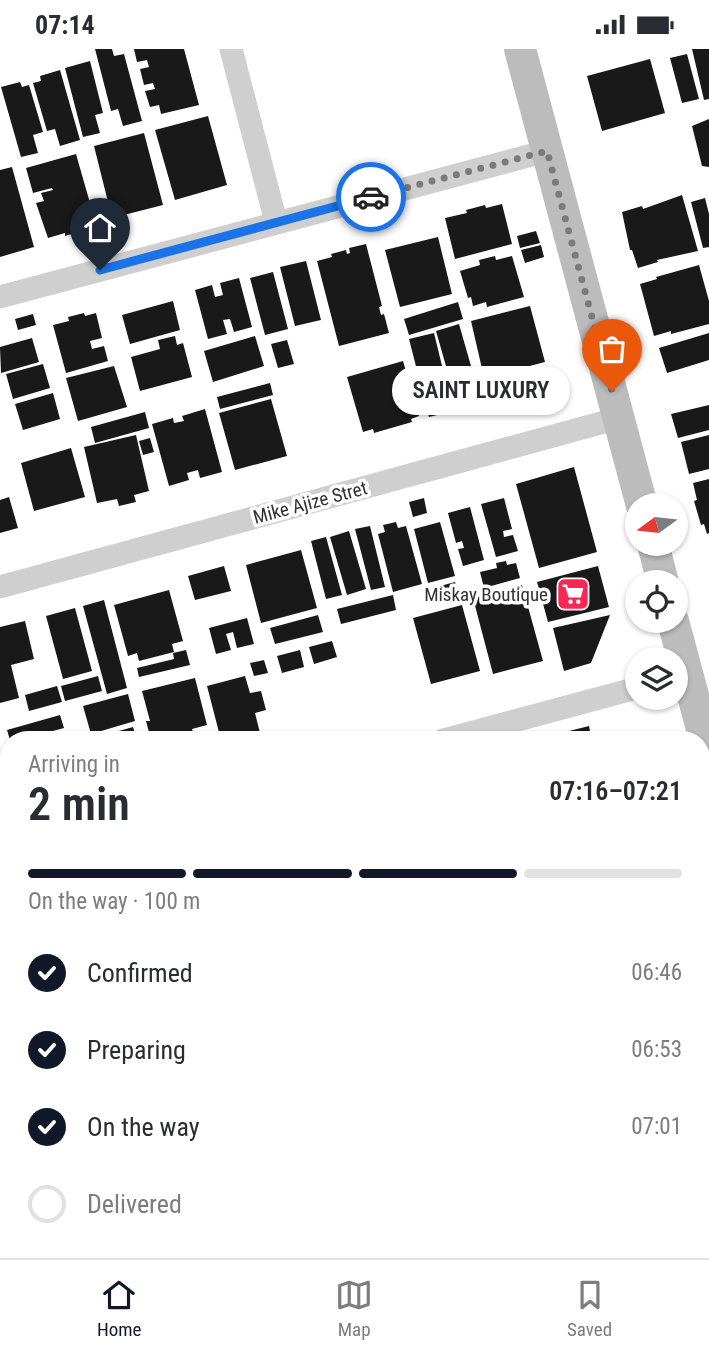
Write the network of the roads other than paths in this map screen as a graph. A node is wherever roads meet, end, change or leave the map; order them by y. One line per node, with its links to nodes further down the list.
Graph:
1 (231, 49): 4 (street)
2 (520, 49): 3 (street)
3 (547, 151): 4 (street); 6 (street)
4 (276, 222): 5 (street)
5 (0, 297)
6 (619, 418): 7 (street); 8 (street, Mike Ajize Stret)
7 (639, 493)
8 (0, 587)
9 (625, 691): 11 (street)
10 (688, 696): 12 (street)
11 (477, 731)
12 (700, 731)

